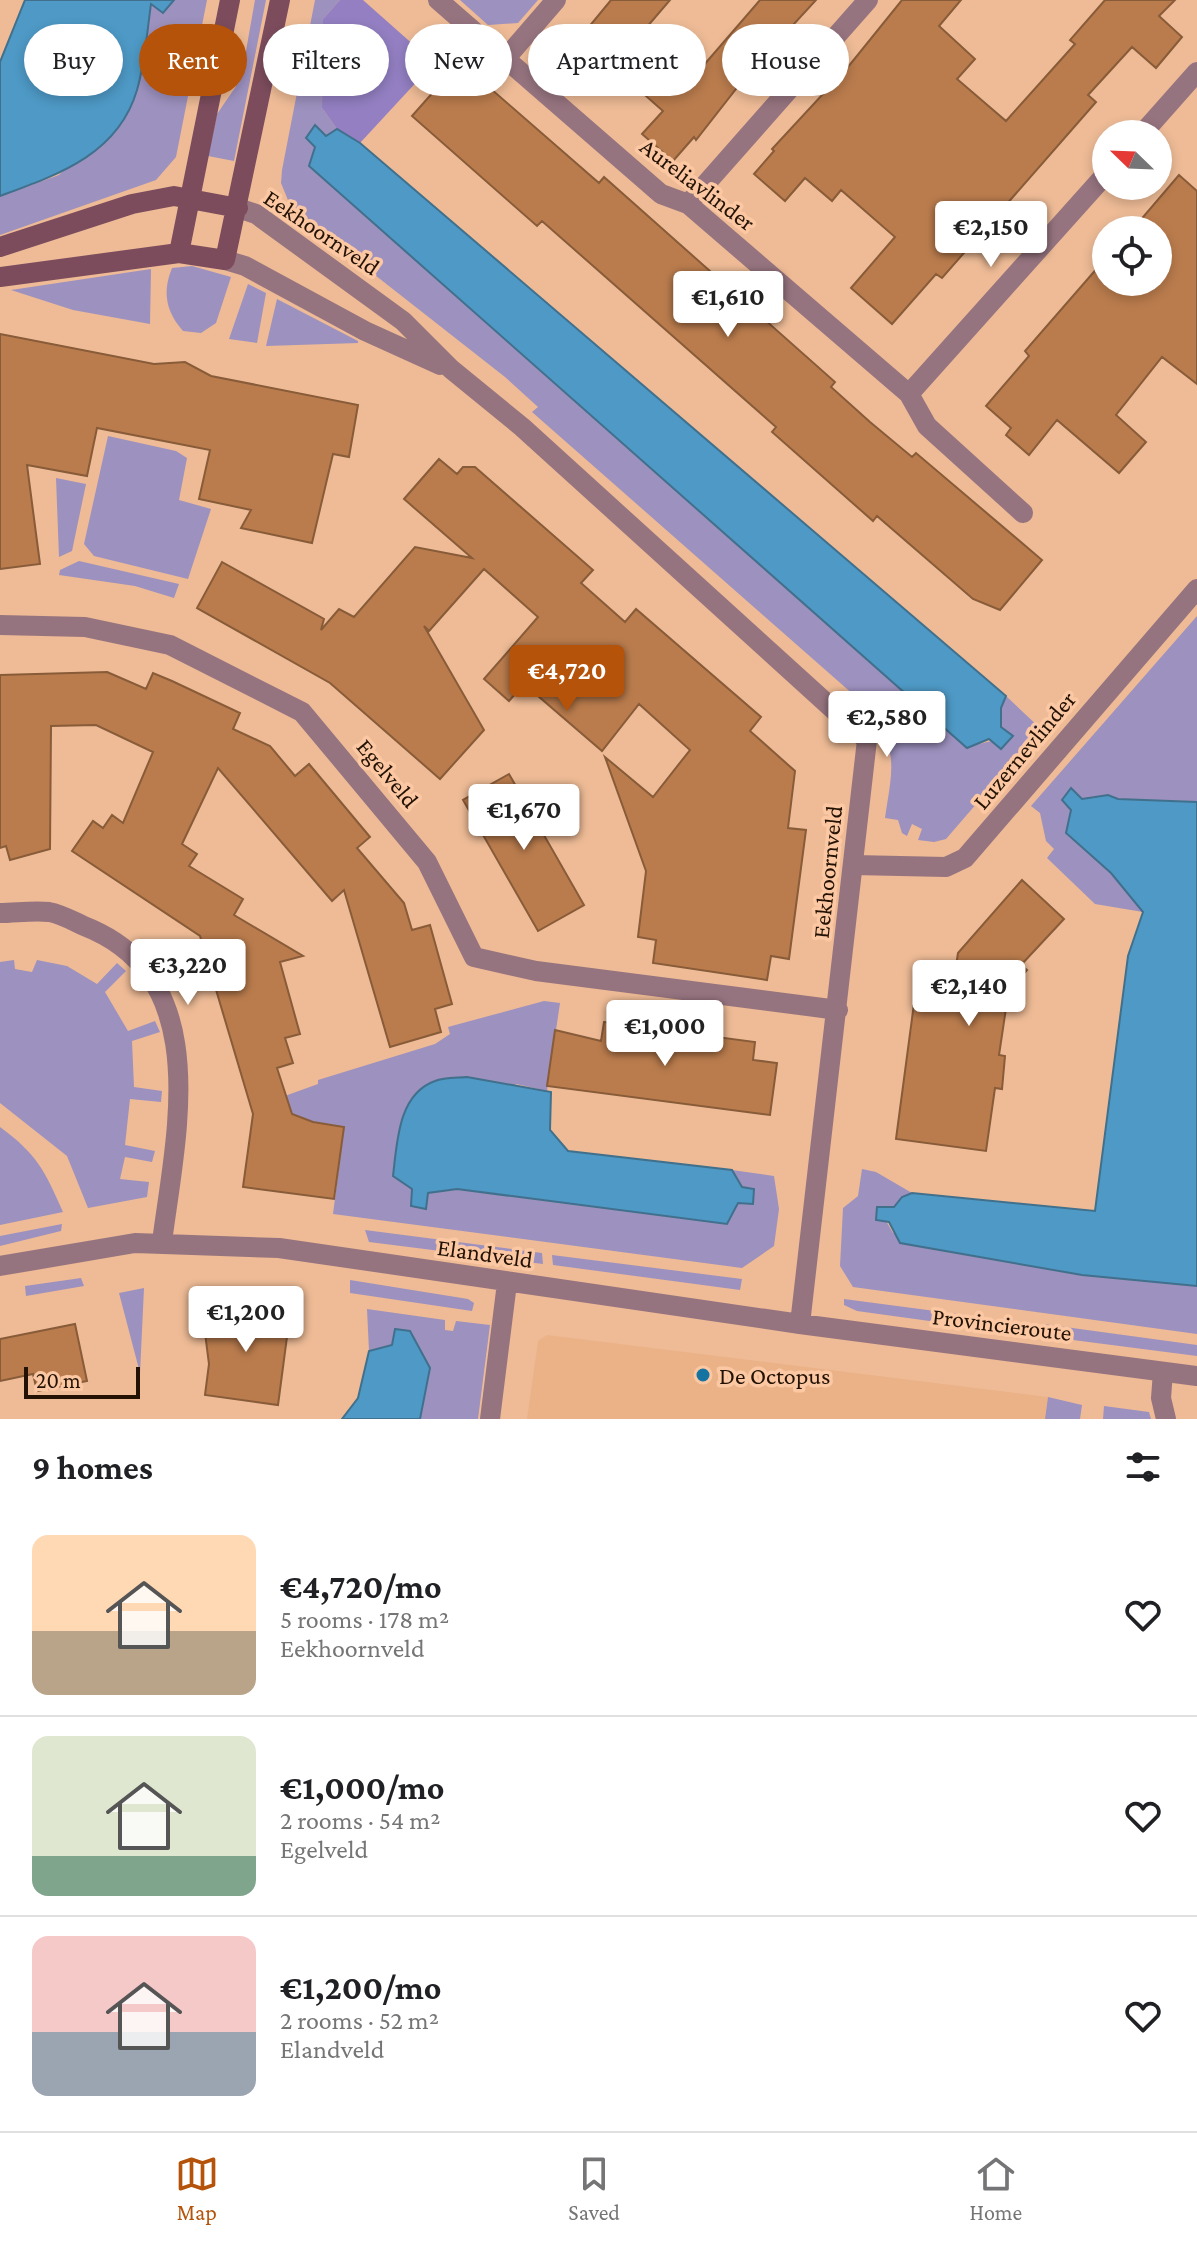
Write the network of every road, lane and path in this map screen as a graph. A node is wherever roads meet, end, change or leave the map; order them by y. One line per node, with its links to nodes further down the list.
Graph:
1 (230, 0): 12 (street)
2 (280, 0): 14 (street)
3 (438, 0): 6 (street, Aureliavlinder)
4 (556, 0): 7 (street)
5 (868, 0): 13 (street)
6 (466, 24)
7 (512, 51)
8 (512, 63): 13 (street, Aureliavlinder)
9 (1197, 72): 10 (street)
10 (1154, 120)
11 (1092, 190): 20 (street)
12 (189, 199): 14 (street, Eekhoornveld); 15 (street, Eekhoornveld); 16 (street)
13 (688, 204): 20 (street, Aureliavlinder)
14 (238, 208): 17 (street); 19 (street, Eekhoornveld)
15 (0, 247)
16 (179, 253): 17 (street, Eekhoornveld); 18 (street, Eekhoornveld)
17 (225, 260): 19 (street, Eekhoornveld)
18 (0, 277)
19 (451, 369): 24 (street, Eekhoornveld)
20 (909, 394): 21 (street, Aureliavlinder)
21 (1023, 513)
22 (1197, 589): 24 (street, Luzernevlinder)
23 (0, 625): 26 (street, Egelveld)
24 (854, 865): 26 (street, Eekhoornveld)
25 (0, 913): 27 (street)
26 (838, 1010): 30 (street, Eekhoornveld)
27 (162, 1242): 28 (street, Elandveld); 29 (street, Elandveld)
28 (0, 1266)
29 (507, 1283): 30 (street, Elandveld); 33 (street)
30 (800, 1324): 31 (street, Provincieroute)
31 (1163, 1372): 32 (street, Provincieroute); 34 (street)
32 (1197, 1376)
33 (490, 1419)
34 (1166, 1419)

